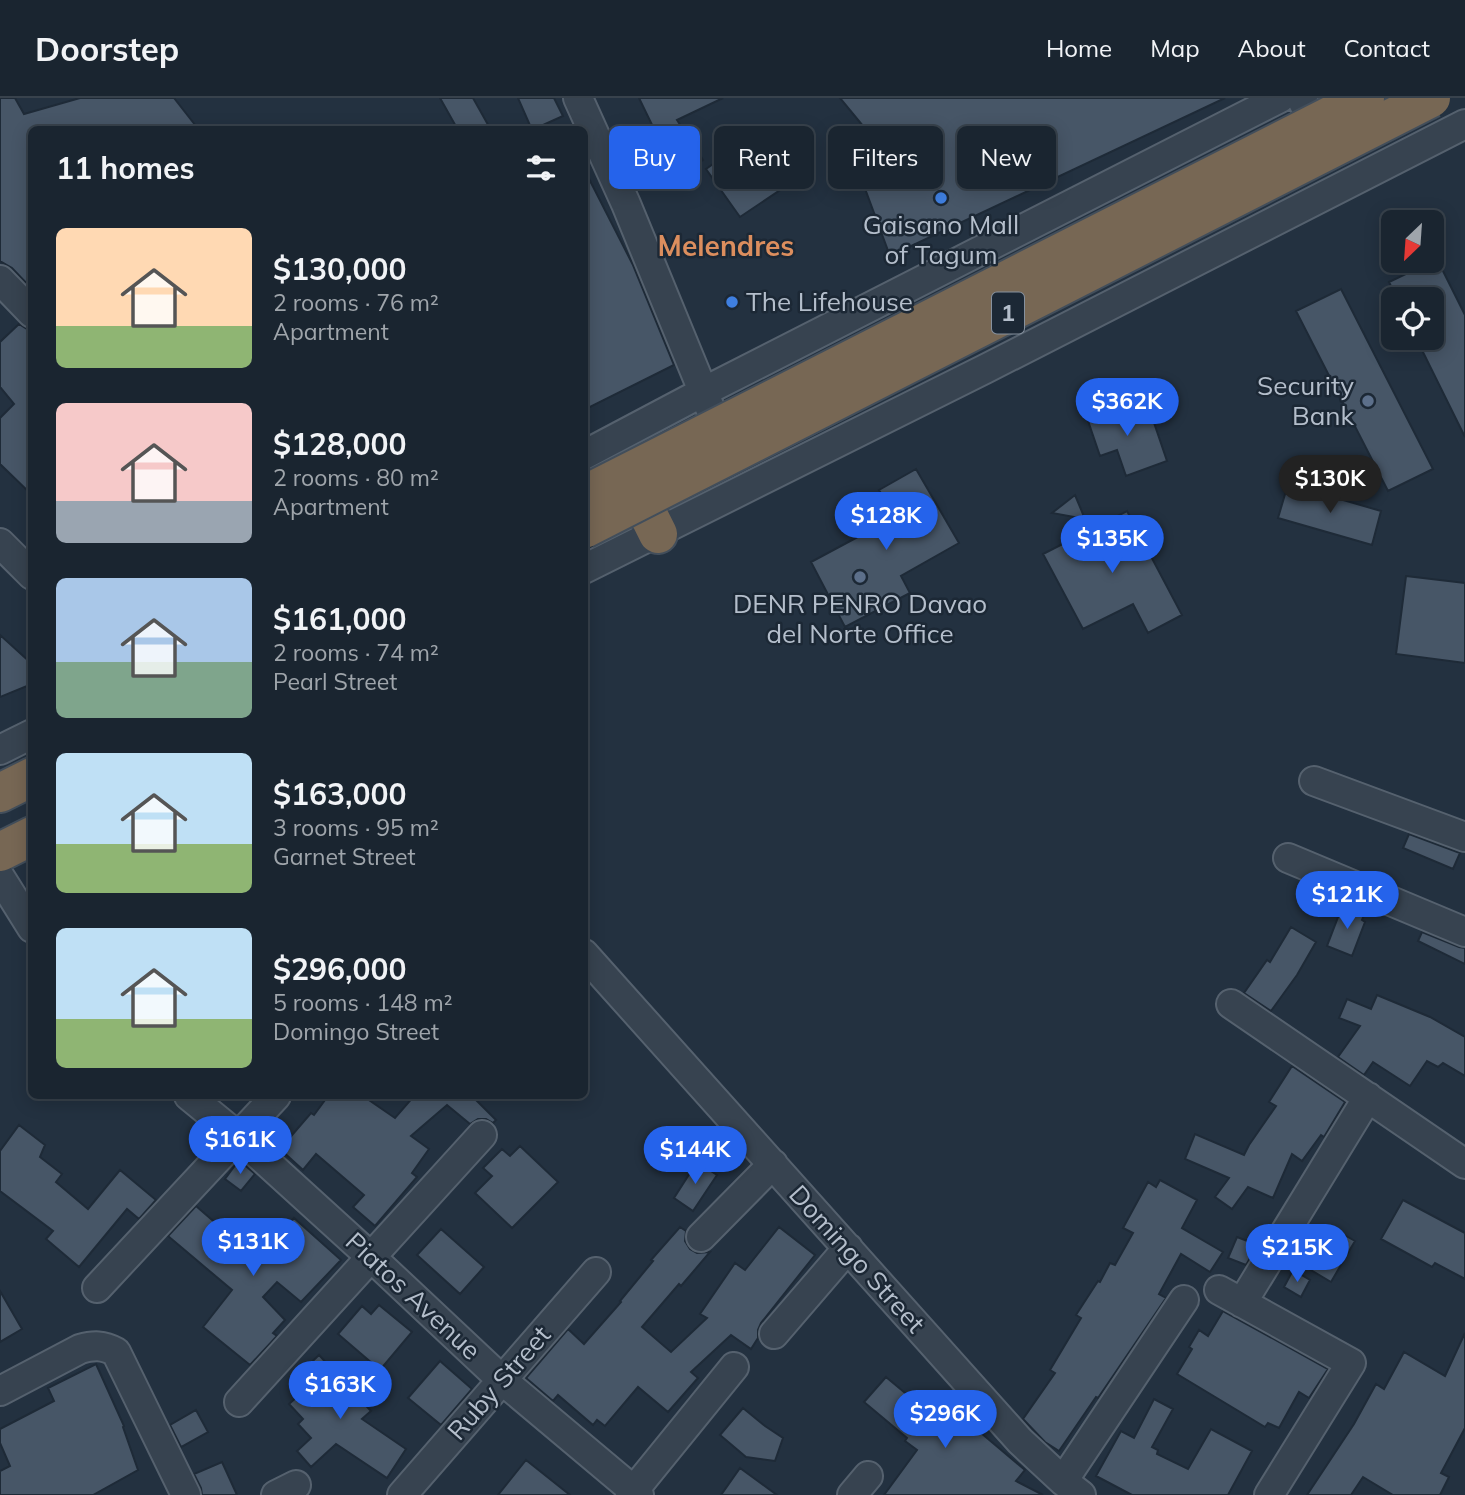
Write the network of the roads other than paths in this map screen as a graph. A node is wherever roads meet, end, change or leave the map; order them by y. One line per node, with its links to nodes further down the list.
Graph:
1 (578, 98): 11 (street)
2 (1365, 98): 14 (highway, 1, bridge)
3 (1431, 98): 16 (highway, 1, bridge)
4 (1297, 103): 6 (highway, 1); 11 (street)
5 (1465, 124): 15 (street)
6 (1068, 237): 7 (highway, 1); 10 (highway, 1)
7 (1010, 266): 10 (highway); 11 (highway, 1)
8 (0, 280): 9 (street)
9 (28, 309)
10 (1035, 313): 15 (highway, 1)
11 (708, 405): 12 (street); 13 (highway, 1)
12 (588, 453)
13 (588, 480)
14 (588, 493)
15 (653, 524): 18 (highway, 1); 19 (street)
16 (588, 527)
17 (0, 543): 20 (street)
18 (588, 546)
19 (588, 566)
20 (28, 571)
21 (28, 736): 22 (street)
22 (0, 750)
23 (28, 752): 24 (highway)
24 (0, 766)
25 (28, 779): 27 (highway)
26 (1314, 781): 30 (street)
27 (0, 793)
28 (28, 812): 29 (highway)
29 (0, 827)
30 (1465, 837)
31 (28, 838): 32 (highway)
32 (0, 852)
33 (28, 855): 35 (street)
34 (1288, 858): 38 (street)
35 (0, 870)
36 (0, 877): 37 (street)
37 (28, 922)
38 (1465, 932)
39 (588, 959): 46 (street, Domingo Street)
40 (1231, 1004): 41 (street)
41 (1368, 1097): 47 (street); 63 (street)
42 (193, 1099): 45 (street, Piatos Avenue)
43 (273, 1099): 45 (street)
44 (482, 1135): 50 (street)
45 (239, 1137): 50 (street, Piatos Avenue); 52 (street)
46 (773, 1164): 48 (street); 49 (street, Domingo Street)
47 (1465, 1164)
48 (701, 1237)
49 (848, 1248): 54 (street); 59 (street, Domingo Street)
50 (371, 1257): 56 (street, Piatos Avenue); 58 (street)
51 (596, 1272): 56 (street, Ruby Street)
52 (97, 1288)
53 (1184, 1300): 59 (street)
54 (774, 1334)
55 (734, 1367): 60 (street)
56 (502, 1380): 60 (street, Piatos Avenue); 62 (street, Ruby Street)
57 (0, 1391): 61 (street)
58 (239, 1402)
59 (1072, 1488)
60 (634, 1494)
61 (186, 1495)
62 (402, 1495)
63 (1269, 1495)

